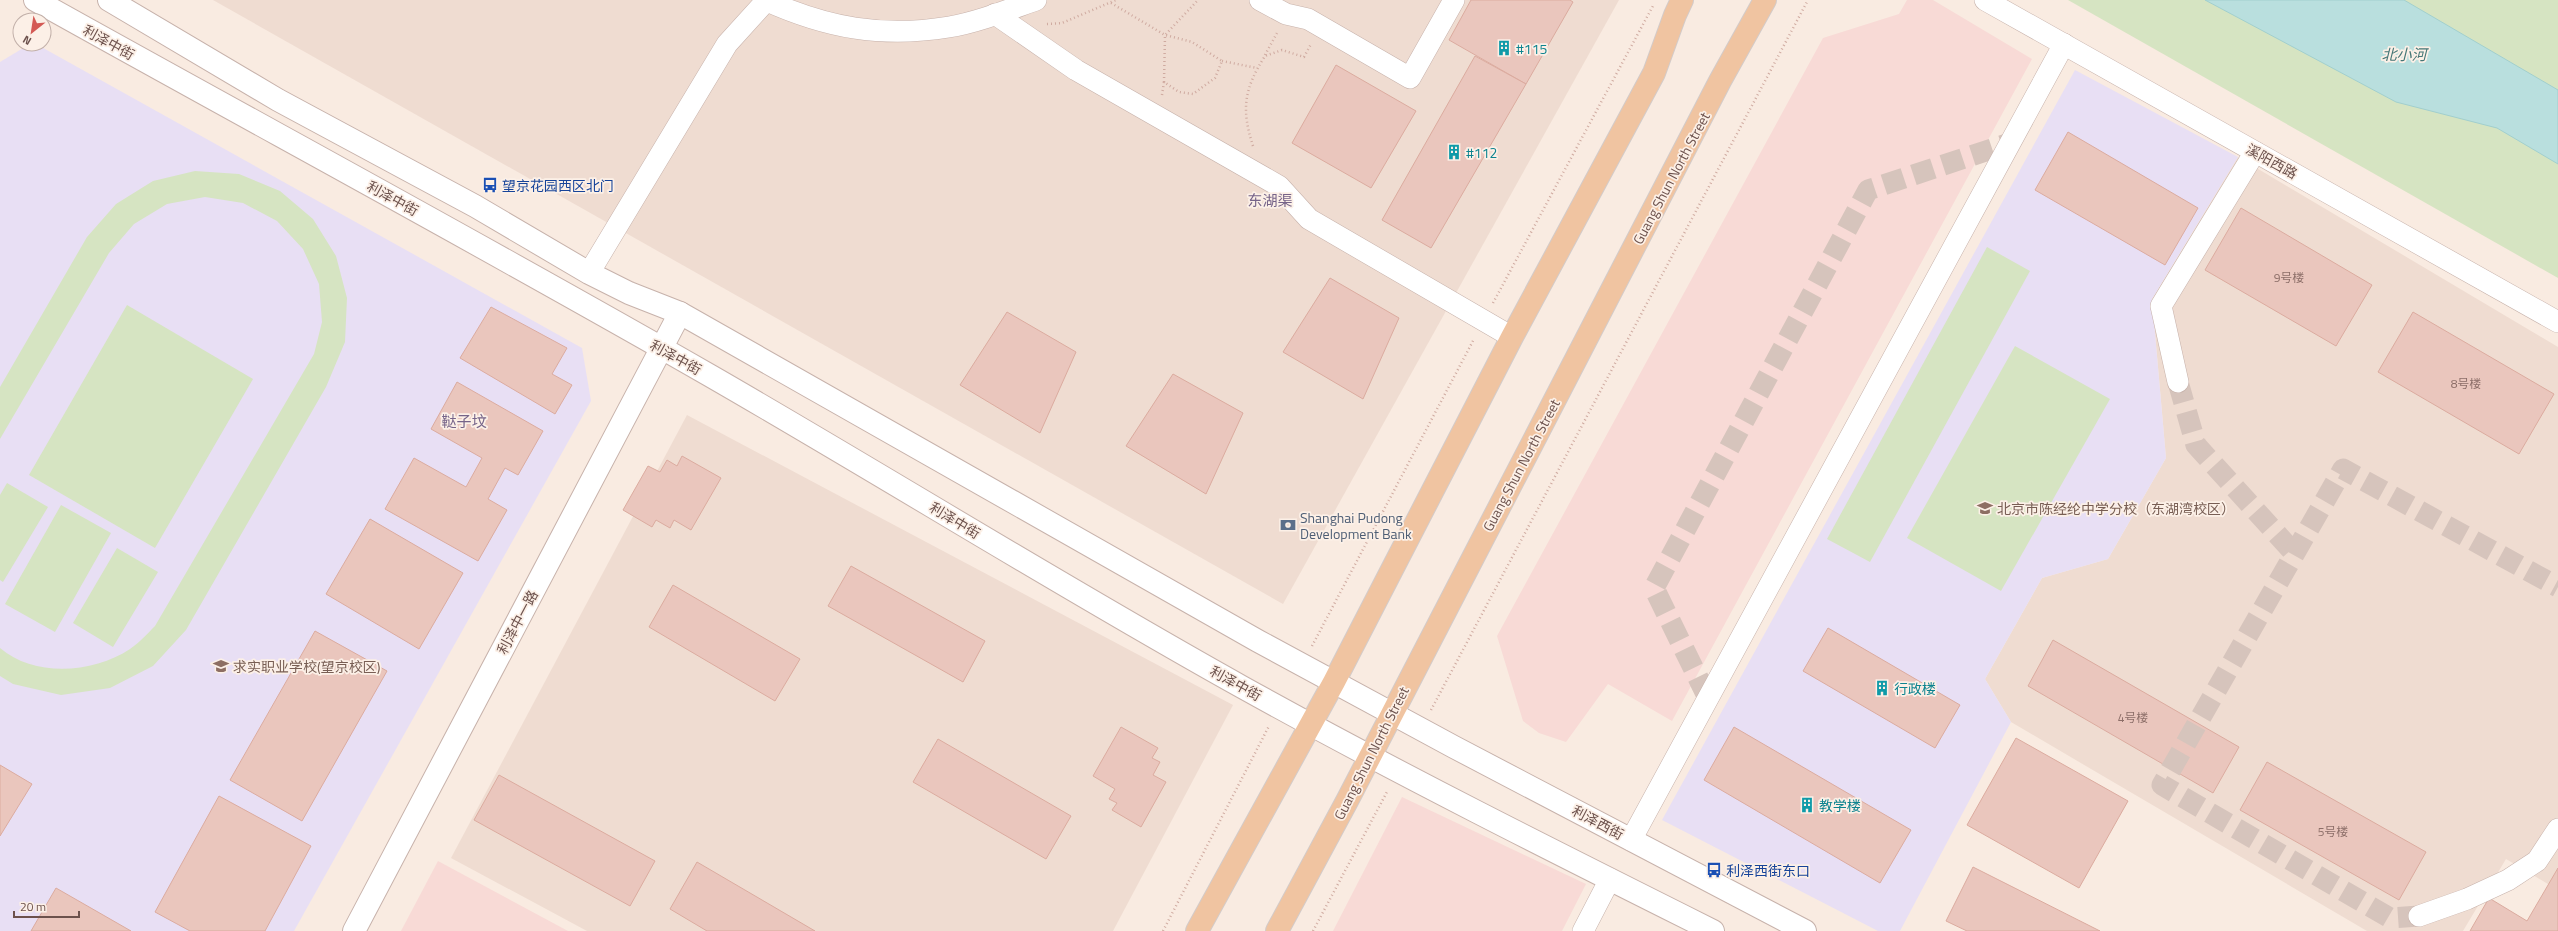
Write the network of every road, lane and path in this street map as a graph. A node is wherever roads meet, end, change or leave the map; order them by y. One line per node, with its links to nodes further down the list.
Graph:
1 (35, 0): 31 (street, 利泽中街)
2 (108, 0): 26 (street)
3 (766, 0): 16 (street); 26 (street)
4 (1036, 0): 16 (street)
5 (1116, 0): 14 (path)
6 (1198, 0): 19 (path)
7 (1260, 0): 15 (street)
8 (1454, 0): 18 (street)
9 (1656, 0): 28 (path)
10 (1682, 0): 30 (main road)
11 (1765, 0): 36 (main road, Guang Shun North Street)
12 (1808, 0): 38 (path)
13 (1985, 0): 20 (street, 溪阳西路)
14 (1111, 3): 17 (path); 19 (path)
15 (1290, 7): 18 (street); 21 (path)
16 (995, 14): 17 (street)
17 (1012, 26): 25 (street)
18 (1321, 27): 21 (path)
19 (1164, 35): 22 (path); 22 (path)
20 (2064, 44): 24 (street, 溪阳西路); 42 (street)
21 (1265, 56): 23 (path)
22 (1222, 61): 23 (path)
23 (1257, 68): 25 (path)
24 (2255, 152): 29 (street, 溪阳西路); 32 (street)
25 (1264, 178): 28 (street)
26 (589, 273): 27 (street)
27 (680, 313): 31 (street, 利泽中一路); 33 (street)
28 (1484, 320): 30 (street); 33 (path)
29 (2558, 322)
30 (1512, 338): 34 (main road)
31 (660, 348): 35 (street, 利泽中街); 45 (street, 利泽中一路)
32 (2178, 382)
33 (1302, 665): 34 (street)
34 (1334, 682): 36 (street, 利泽西街); 37 (main road)
35 (1279, 707): 37 (street, 利泽中街); 46 (path)
36 (1391, 713): 38 (street, 利泽西街); 39 (main road, Guang Shun North Street)
37 (1311, 724): 39 (street, 利泽中街); 47 (main road)
38 (1421, 729): 42 (street, 利泽西街)
39 (1369, 756): 40 (street); 48 (main road, Guang Shun North Street)
40 (1398, 771): 43 (street); 49 (path)
41 (2558, 828): 44 (street)
42 (1631, 840): 52 (street, 利泽西街)
43 (1610, 879): 50 (street); 51 (street)
44 (2420, 916)
45 (354, 931)
46 (1163, 931)
47 (1197, 931)
48 (1277, 931)
49 (1313, 931)
50 (1583, 931)
51 (1713, 931)
52 (1805, 931)

